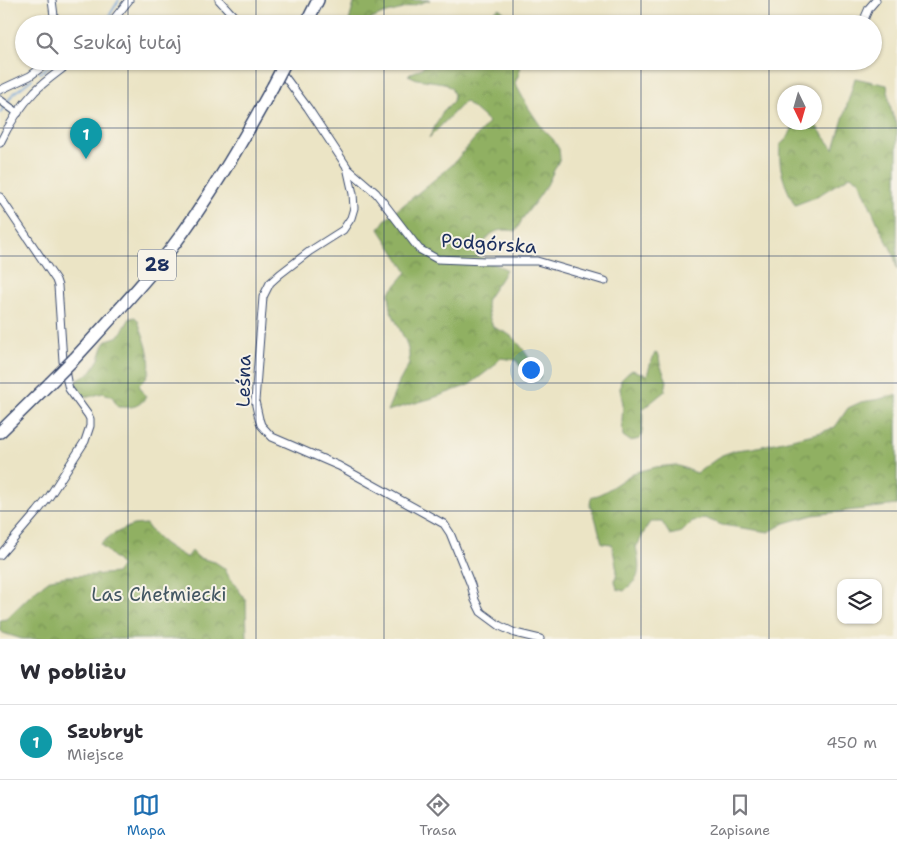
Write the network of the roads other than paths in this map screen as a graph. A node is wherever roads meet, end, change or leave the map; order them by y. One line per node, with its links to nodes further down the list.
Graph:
1 (52, 0): 6 (street)
2 (129, 0): 7 (street)
3 (219, 0): 8 (street)
4 (318, 0): 9 (main road)
5 (876, 0): 10 (street)
6 (54, 15)
7 (117, 15)
8 (233, 15)
9 (310, 15)
10 (866, 15)
11 (38, 70): 15 (street)
12 (61, 70): 17 (street)
13 (279, 70): 19 (street, Leśna)
14 (281, 70): 22 (main road, 28, bridge)
15 (0, 90)
16 (0, 100): 17 (street)
17 (16, 112): 18 (street)
18 (0, 143)
19 (347, 168): 21 (street, Podgórska); 24 (street, Leśna)
20 (0, 198): 23 (street)
21 (605, 281)
22 (0, 432)
23 (0, 555)
24 (540, 639)

